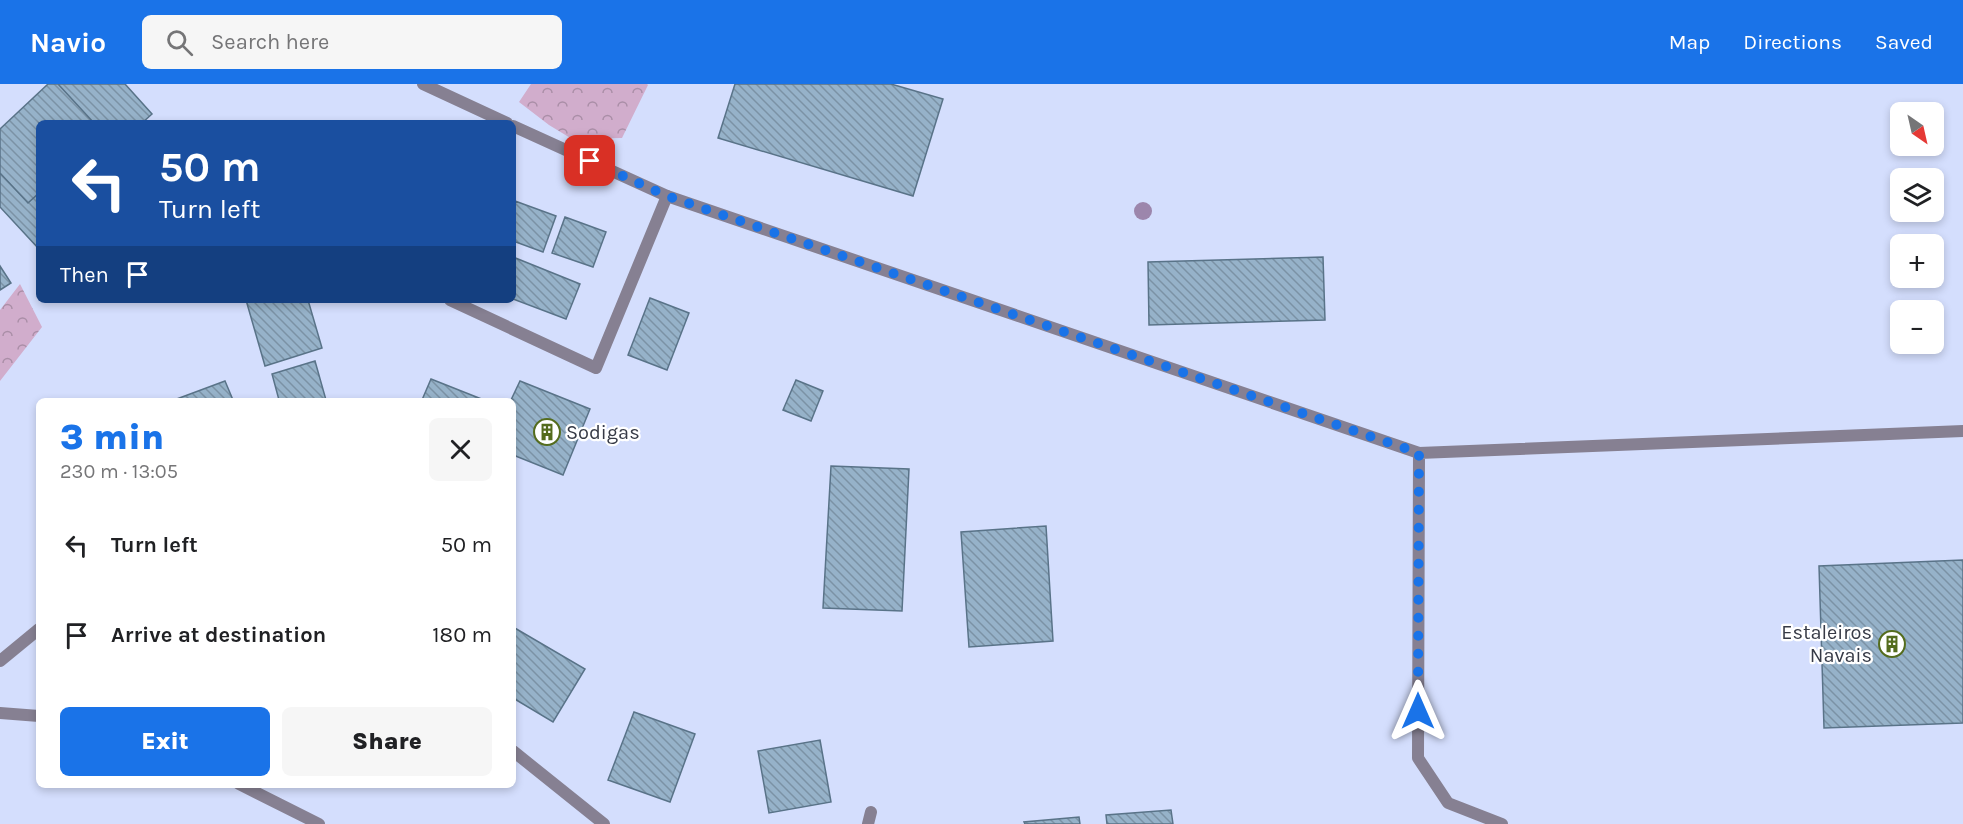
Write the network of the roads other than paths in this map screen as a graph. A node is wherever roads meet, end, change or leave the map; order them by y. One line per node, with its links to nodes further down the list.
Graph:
1 (423, 84): 2 (street)
2 (497, 120)
3 (516, 127): 4 (street)
4 (667, 196): 5 (street); 7 (street)
5 (456, 303)
6 (1963, 431): 7 (street)
7 (1419, 453): 16 (street)
8 (36, 631): 9 (street)
9 (0, 661)
10 (0, 713): 11 (street)
11 (36, 716)
12 (516, 754): 15 (street)
13 (247, 788): 14 (street)
14 (319, 824)
15 (604, 824)
16 (1502, 824)

